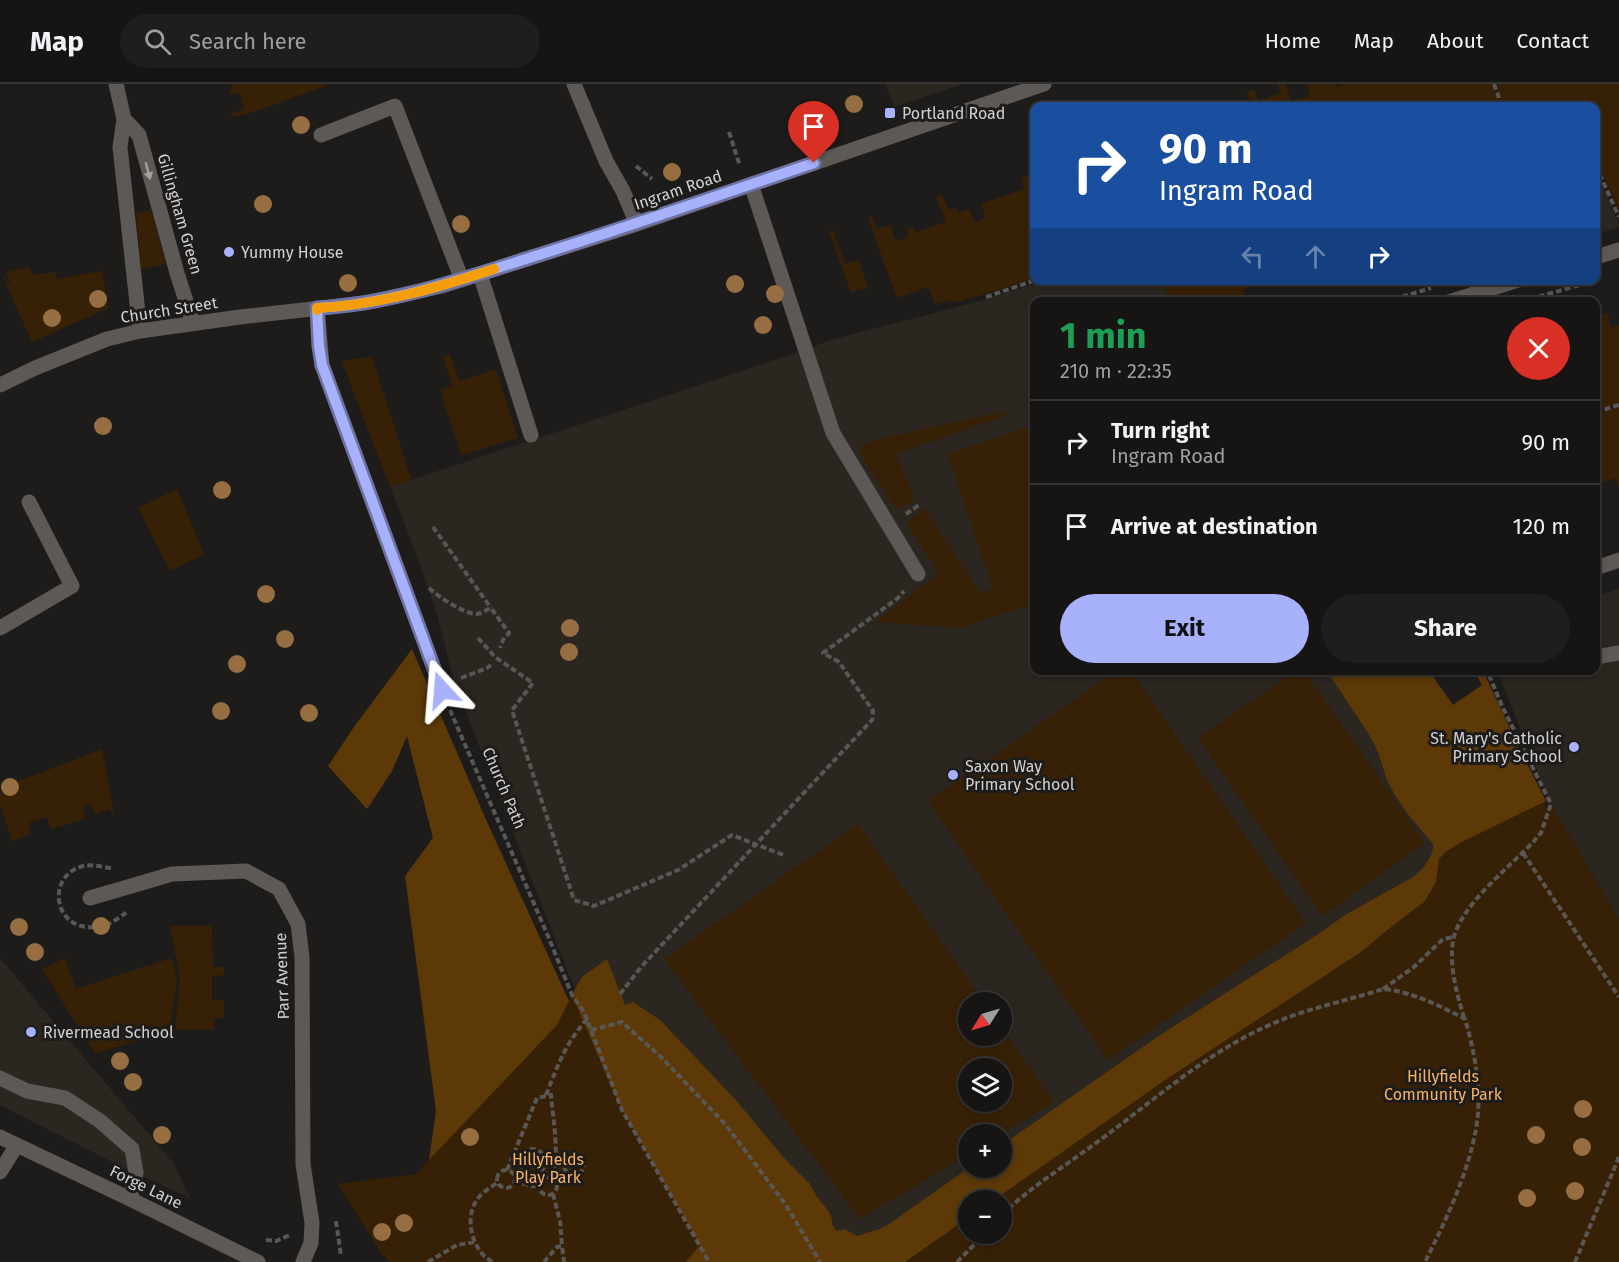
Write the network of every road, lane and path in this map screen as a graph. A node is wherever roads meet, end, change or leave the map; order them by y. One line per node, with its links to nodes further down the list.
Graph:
1 (116, 84): 6 (street, Gillingham Green)
2 (574, 84): 13 (street)
3 (1044, 84): 11 (street, Ingram Road)
4 (1494, 84): 5 (path)
5 (1501, 102)
6 (124, 119): 27 (street, Gillingham Green, one-way to 27); 28 (street, Gillingham Green)
7 (729, 132): 9 (path)
8 (321, 135): 17 (street)
9 (740, 163)
10 (1600, 175): 12 (path)
11 (751, 184): 13 (street, Ingram Road); 37 (street)
12 (1619, 217)
13 (637, 224): 16 (street, Ingram Road)
14 (1619, 250): 15 (street)
15 (1600, 256)
16 (480, 274): 17 (street, Ingram Road); 32 (street)
17 (462, 280): 26 (street, Ingram Road)
18 (1030, 282): 22 (path)
19 (1502, 285): 24 (street)
20 (1582, 285): 25 (path)
21 (1437, 286): 23 (path)
22 (986, 297)
23 (1401, 297)
24 (1465, 297)
25 (1540, 297)
26 (317, 308): 27 (street, Church Street); 48 (street)
27 (193, 323): 28 (street, Church Street)
28 (140, 331): 29 (street, Church Street)
29 (0, 385)
30 (1619, 405): 31 (path)
31 (1600, 411)
32 (531, 435)
33 (29, 502): 41 (street)
34 (433, 527): 40 (path)
35 (1619, 560): 36 (street)
36 (1600, 567)
37 (918, 574)
38 (423, 580): 40 (path)
39 (898, 598): 49 (path)
40 (491, 608): 43 (path)
41 (0, 628)
42 (478, 638): 49 (path)
43 (500, 648)
44 (1619, 652): 45 (street)
45 (1600, 656)
46 (491, 665): 48 (path)
47 (1489, 675): 50 (path)
48 (441, 688): 59 (path, Church Path)
49 (757, 844): 51 (path); 57 (path)
50 (1523, 853): 55 (path); 58 (path)
51 (786, 856)
52 (117, 868): 54 (path)
53 (90, 898): 92 (street, Parr Avenue)
54 (130, 910)
55 (1454, 937): 56 (path); 60 (path)
56 (1383, 989): 60 (path); 83 (path)
57 (620, 994)
58 (1619, 997)
59 (586, 1019): 61 (path, Church Path); 63 (path)
60 (1465, 1019): 100 (path)
61 (591, 1030): 97 (path, Church Path); 98 (path)
62 (0, 1078): 82 (street)
63 (545, 1096): 67 (path); 71 (path)
64 (0, 1137): 65 (street, Forge Lane)
65 (16, 1145): 73 (street); 82 (street, Forge Lane)
66 (1619, 1157): 101 (path)
67 (555, 1164): 68 (path); 69 (path); 77 (path)
68 (564, 1164): 72 (path); 72 (path)
69 (544, 1165): 70 (path); 74 (path)
70 (522, 1169): 74 (path); 75 (path)
71 (507, 1170): 75 (path); 79 (path)
72 (566, 1171): 77 (path)
73 (0, 1172)
74 (539, 1172): 76 (path)
75 (513, 1174): 78 (path)
76 (543, 1179): 77 (path); 80 (path)
77 (554, 1180): 81 (path)
78 (514, 1181): 79 (path); 80 (path)
79 (498, 1182): 87 (path)
80 (539, 1186): 81 (path)
81 (553, 1194): 89 (path)
82 (130, 1199): 91 (street, Forge Lane)
83 (1012, 1207)
84 (334, 1213): 90 (path)
85 (294, 1228): 86 (path)
86 (291, 1234)
87 (475, 1242): 93 (path); 94 (path)
88 (975, 1244): 99 (path)
89 (562, 1246): 95 (path); 96 (path)
90 (341, 1256)
91 (258, 1262)
92 (303, 1262)
93 (429, 1262)
94 (492, 1262)
95 (544, 1262)
96 (564, 1262)
97 (709, 1262)
98 (820, 1262)
99 (957, 1262)
100 (1425, 1262)
101 (1575, 1262)

